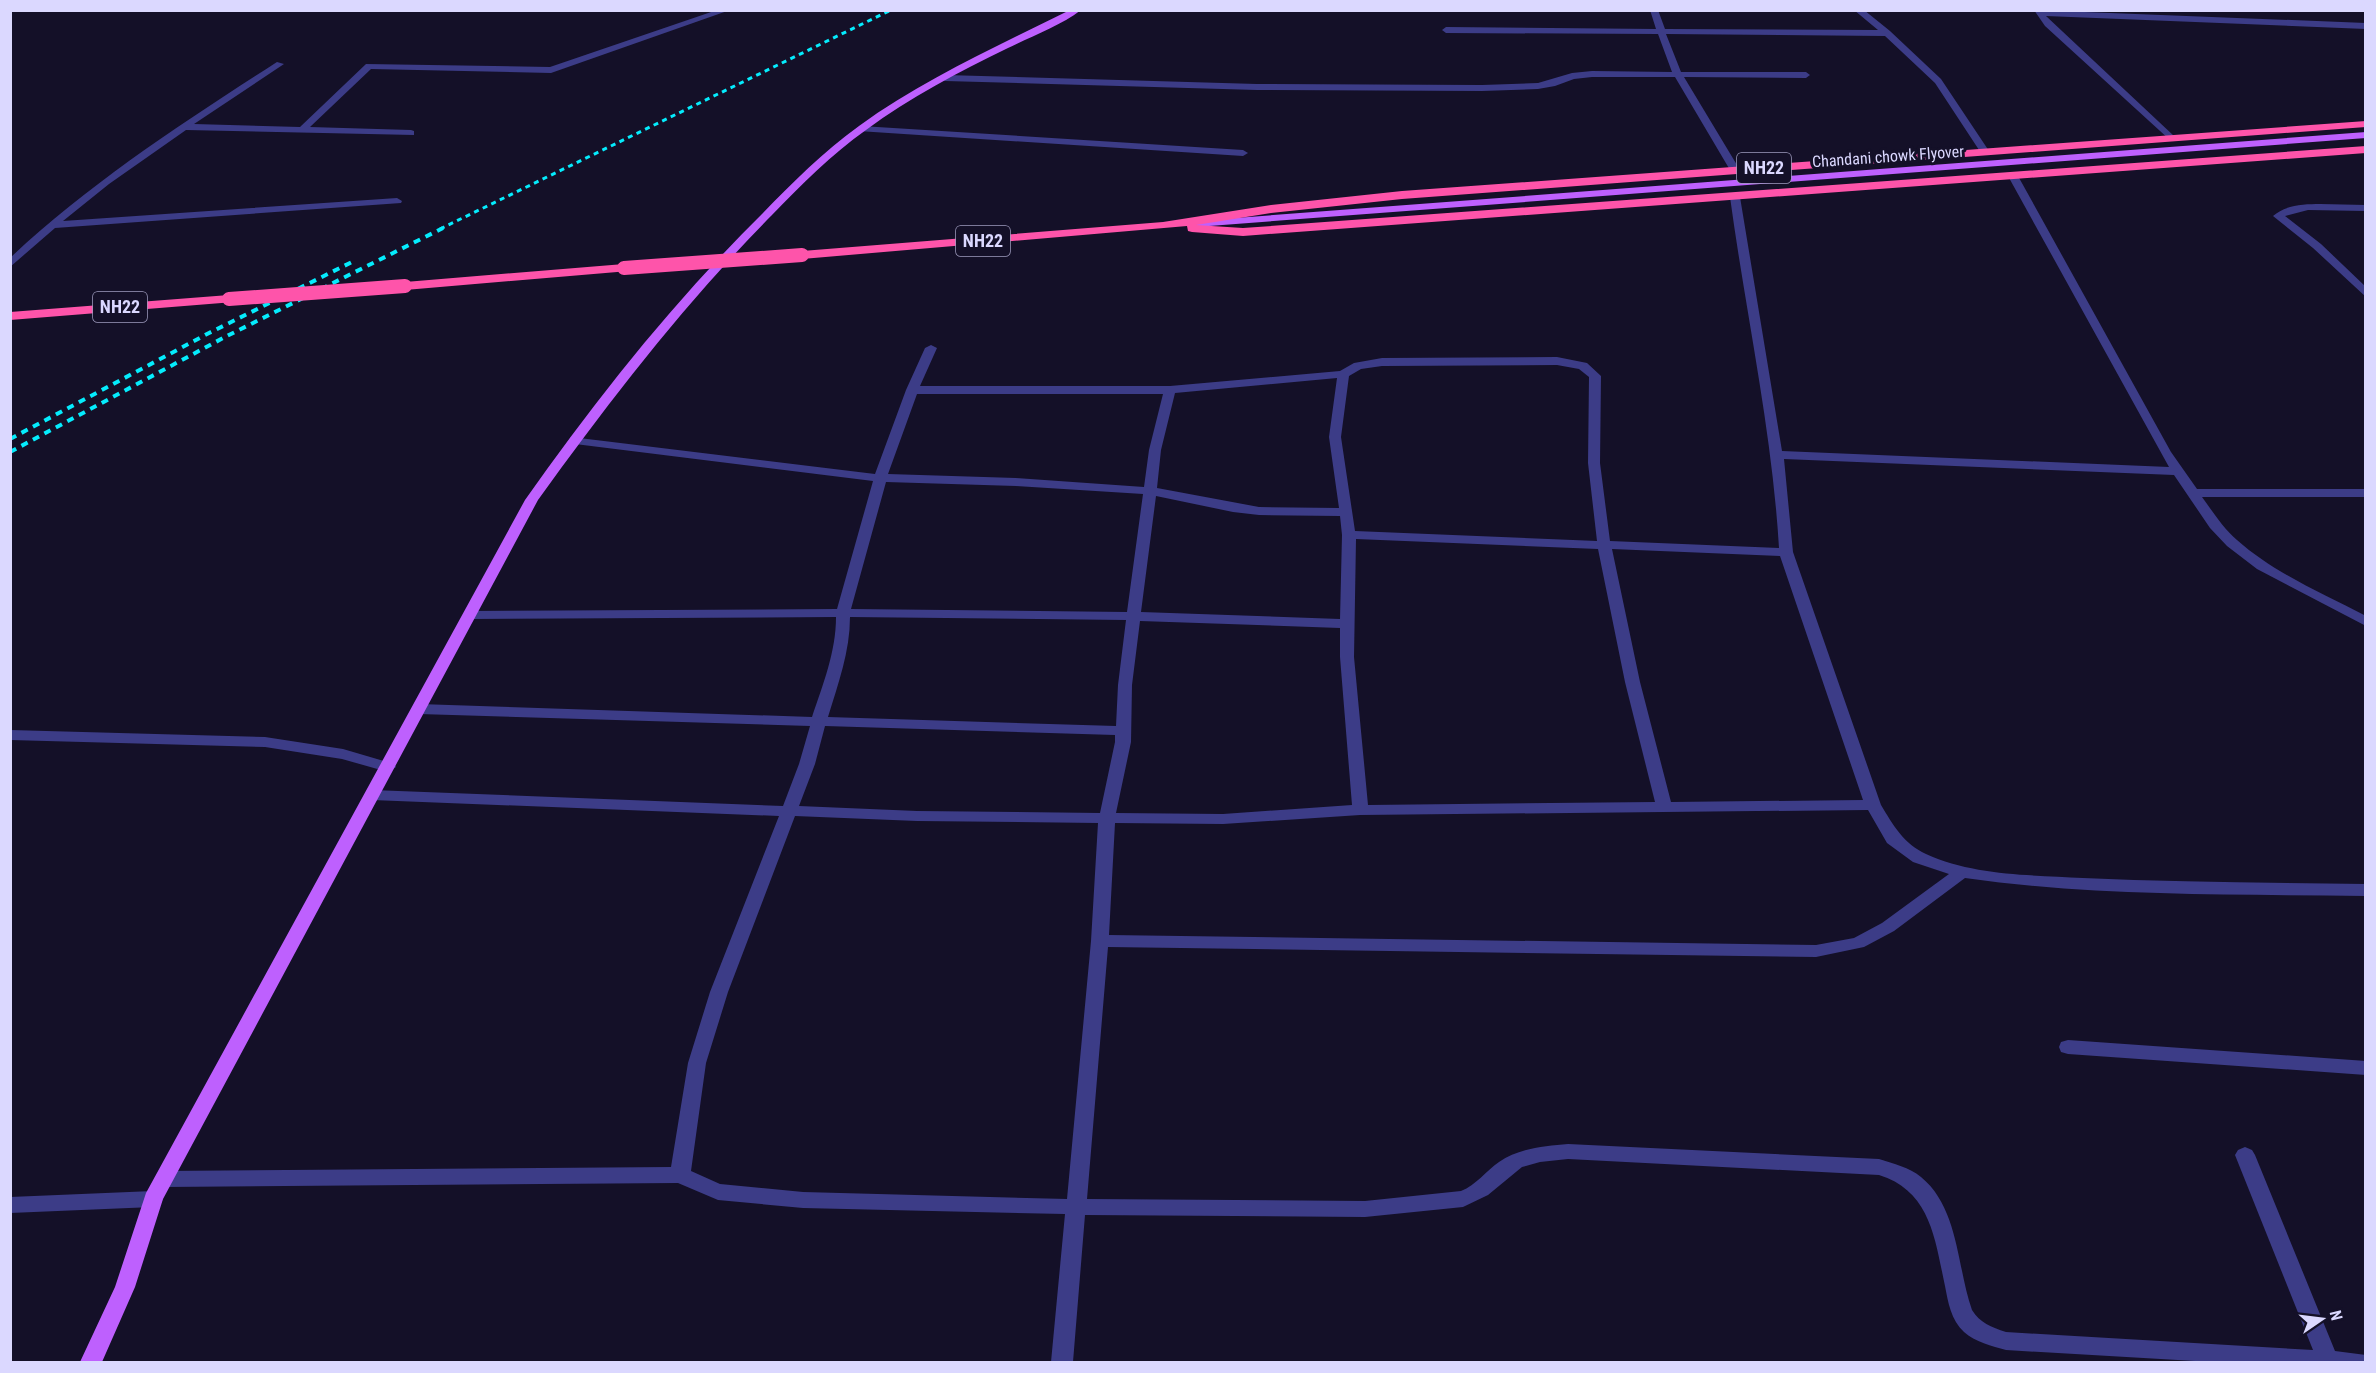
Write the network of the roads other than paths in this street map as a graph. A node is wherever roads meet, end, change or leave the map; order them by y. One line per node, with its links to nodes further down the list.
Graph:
1 (726, 10): 17 (street)
2 (1077, 10): 13 (main road)
3 (1654, 10): 8 (street)
4 (1858, 10): 9 (street)
5 (2039, 12): 6 (street); 20 (street)
6 (2366, 26)
7 (1446, 30): 8 (street)
8 (1662, 33): 9 (street); 11 (street)
9 (1887, 33): 22 (street)
10 (280, 64): 15 (street)
11 (1677, 73): 12 (street); 13 (street); 24 (street)
12 (1806, 75)
13 (945, 78): 16 (main road)
14 (2366, 124): 20 (highway, NH22)
15 (184, 127): 17 (street); 29 (street)
16 (861, 129): 23 (street); 38 (main road)
17 (302, 130): 18 (street)
18 (411, 133)
19 (2366, 135): 30 (main road, Chandani chowk Flyover)
20 (2171, 138): 22 (highway, NH22)
21 (2366, 149): 25 (highway, NH22)
22 (1984, 151): 24 (highway, NH22)
23 (1243, 153)
24 (1735, 170): 30 (highway, NH22)
25 (2013, 176): 26 (highway, NH22); 40 (street)
26 (1735, 197): 30 (highway, NH22); 39 (street)
27 (397, 201): 29 (street)
28 (2366, 208): 32 (street)
29 (53, 225): 31 (street)
30 (1163, 226): 33 (highway, NH22, bridge)
31 (10, 264)
32 (2366, 294)
33 (10, 316)
34 (931, 348): 36 (street)
35 (1343, 374): 37 (street); 45 (street); 47 (street)
36 (912, 390): 37 (street); 41 (street)
37 (1170, 390): 42 (street)
38 (575, 441): 41 (street); 50 (main road)
39 (1775, 455): 40 (street); 48 (street)
40 (2177, 471): 43 (street)
41 (879, 478): 42 (street); 49 (street)
42 (1152, 491): 45 (street); 51 (street)
43 (2191, 492): 44 (street); 52 (street)
44 (2366, 493)
45 (1346, 512): 46 (street)
46 (1349, 535): 47 (street); 53 (street)
47 (1602, 544): 48 (street); 61 (street)
48 (1786, 552): 60 (street)
49 (843, 613): 50 (street); 51 (street); 55 (street)
50 (470, 615): 54 (main road)
51 (1133, 616): 53 (street); 56 (street)
52 (2366, 622)
53 (1347, 624): 63 (street)
54 (419, 709): 55 (street); 58 (main road)
55 (819, 720): 56 (street); 62 (street)
56 (1123, 731): 64 (street)
57 (10, 735): 58 (street)
58 (388, 767): 59 (main road)
59 (372, 795): 62 (street); 72 (main road)
60 (1874, 805): 61 (street); 65 (street)
61 (1664, 807): 63 (street)
62 (788, 809): 64 (street); 71 (street)
63 (1360, 810): 64 (street)
64 (1107, 816): 67 (street)
65 (1962, 872): 66 (street); 67 (street)
66 (2366, 890)
67 (1100, 941): 75 (street)
68 (2068, 1047): 69 (street)
69 (2366, 1068)
70 (2245, 1155): 76 (street)
71 (681, 1175): 72 (street); 75 (street)
72 (164, 1179): 73 (main road)
73 (153, 1199): 74 (street); 77 (main road)
74 (10, 1205)
75 (1075, 1205): 76 (street); 78 (street)
76 (2328, 1360): 79 (street)
77 (91, 1362)
78 (1062, 1362)
79 (2358, 1362)

